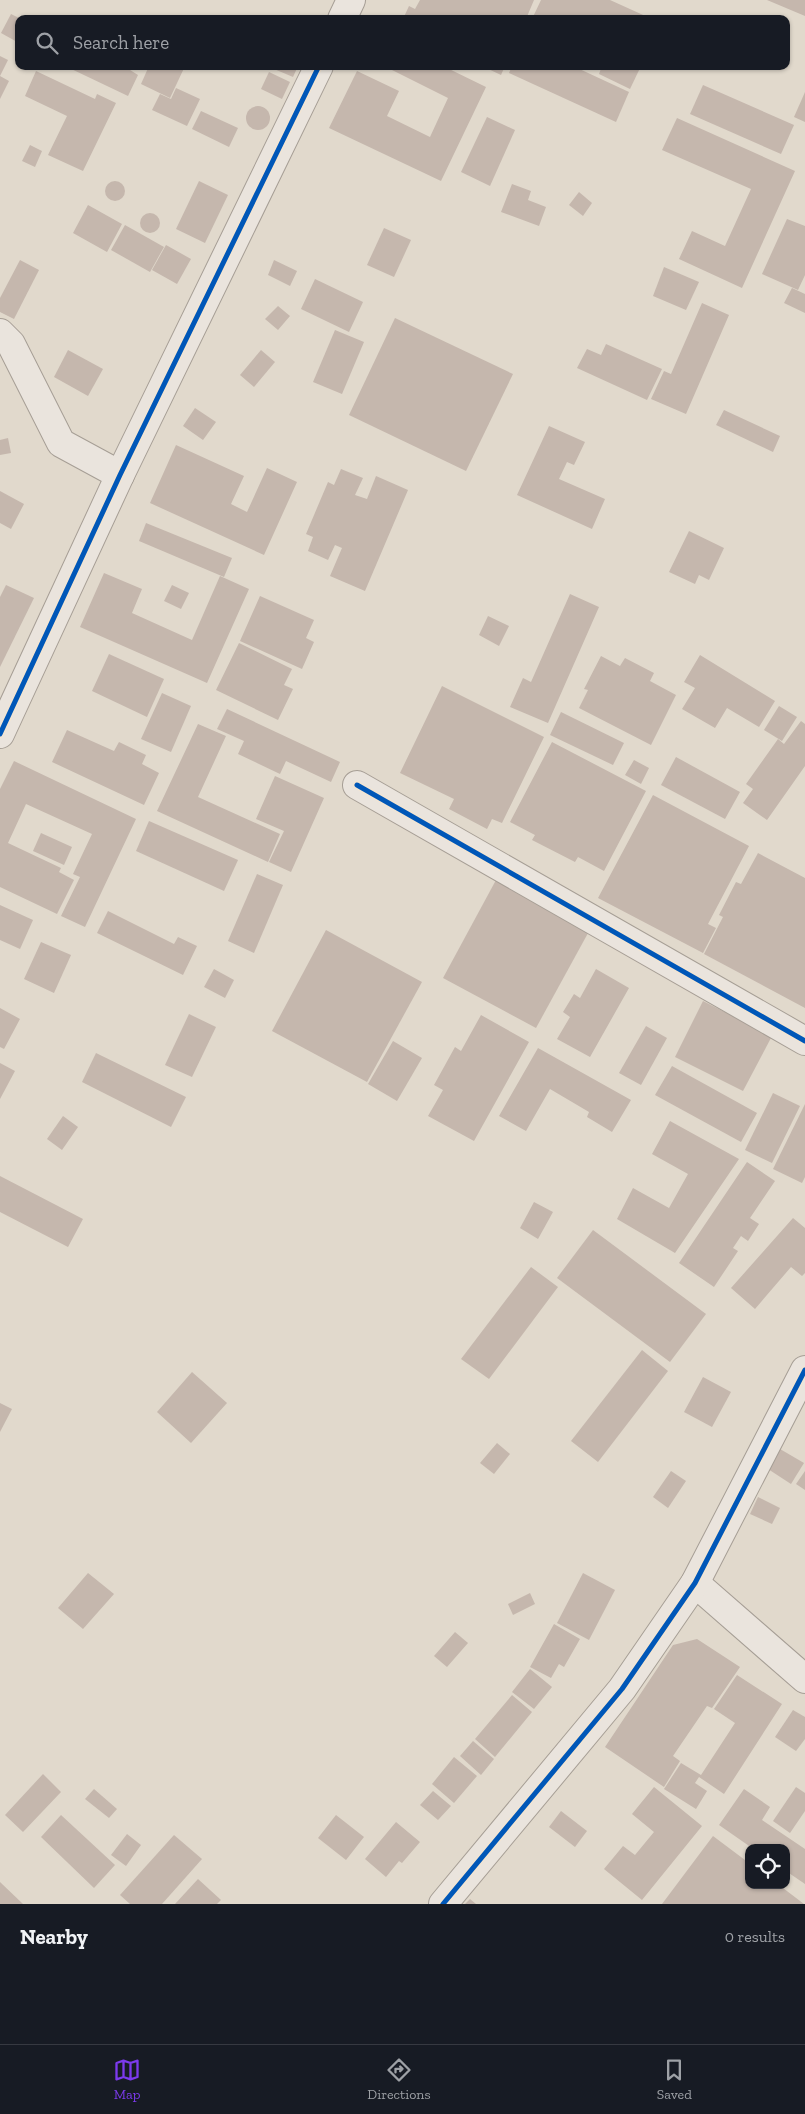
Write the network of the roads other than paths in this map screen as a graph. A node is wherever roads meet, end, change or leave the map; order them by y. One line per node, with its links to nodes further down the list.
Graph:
1 (351, 0): 2 (street)
2 (344, 15)
3 (317, 70): 5 (street)
4 (0, 333): 5 (street)
5 (120, 474): 6 (street)
6 (0, 734)
7 (358, 785): 8 (street)
8 (805, 1041)
9 (805, 1370): 10 (street)
10 (695, 1583): 11 (street); 12 (street)
11 (805, 1679)
12 (443, 1904)

